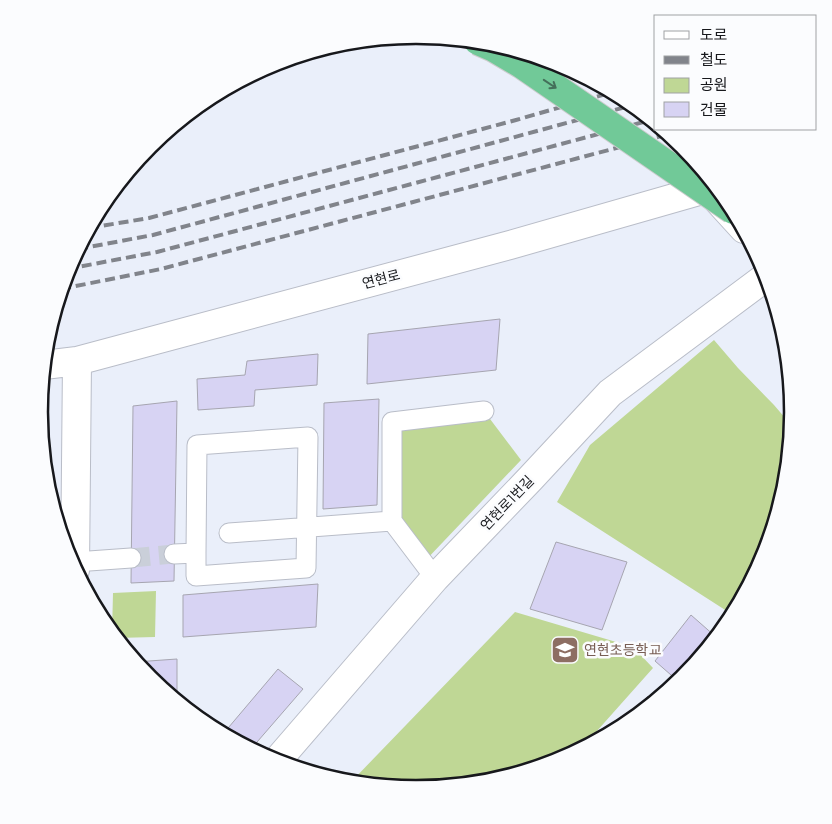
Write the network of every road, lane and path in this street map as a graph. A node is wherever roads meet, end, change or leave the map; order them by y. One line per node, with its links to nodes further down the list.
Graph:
1 (505, 55): 3 (highway, one-way to 3, bridge)
2 (708, 188): 5 (street, 연현로)
3 (715, 198)
4 (760, 281): 16 (street, 연현로1번길)
5 (77, 361): 6 (street, 연현로); 11 (street)
6 (51, 364)
7 (484, 411): 8 (street)
8 (392, 521): 9 (street); 16 (street)
9 (307, 527): 10 (street); 12 (street); 12 (street)
10 (229, 532)
11 (75, 551)
12 (196, 553): 13 (street)
13 (174, 554)
14 (132, 558): 15 (street)
15 (81, 565)
16 (435, 578): 17 (street, 연현로1번길)
17 (282, 755)

